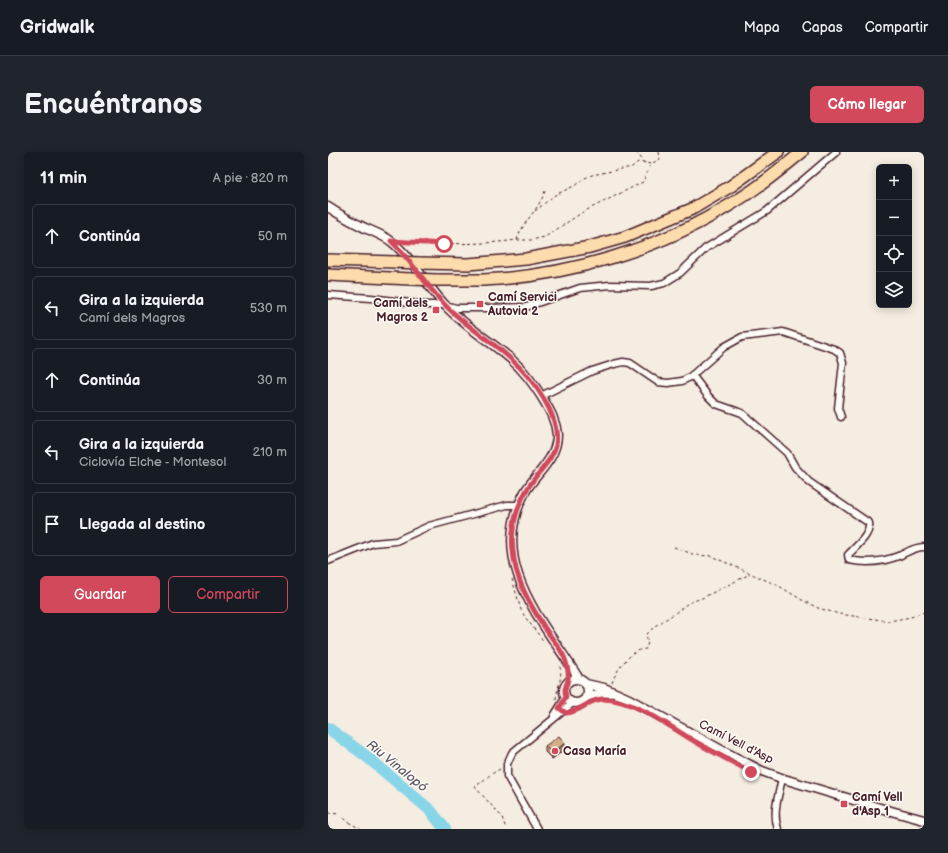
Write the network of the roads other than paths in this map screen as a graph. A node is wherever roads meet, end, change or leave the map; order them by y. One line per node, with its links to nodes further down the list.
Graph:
1 (778, 152): 5 (highway, bridge)
2 (802, 152): 6 (highway, bridge)
3 (836, 152): 8 (street)
4 (328, 207): 8 (street)
5 (328, 260)
6 (328, 275)
7 (328, 295): 8 (street)
8 (445, 305): 10 (street)
9 (692, 375): 10 (street); 11 (street); 13 (street)
10 (541, 396): 12 (street)
11 (842, 417)
12 (519, 505): 14 (street); 15 (street)
13 (924, 547)
14 (328, 561)
15 (561, 659): 16 (street); 17 (street)
16 (579, 679): 17 (street); 18 (street)
17 (568, 683): 20 (street)
18 (586, 684): 19 (street, Camí Vell d'Asp); 21 (street)
19 (611, 692): 21 (street); 24 (street, Camí Vell d'Asp)
20 (566, 697): 22 (street); 23 (street)
21 (589, 699): 22 (street)
22 (574, 702): 23 (street)
23 (561, 710): 26 (street)
24 (782, 778): 25 (street, Camí Vell d'Asp); 27 (street)
25 (924, 820)
26 (537, 829)
27 (778, 829)

